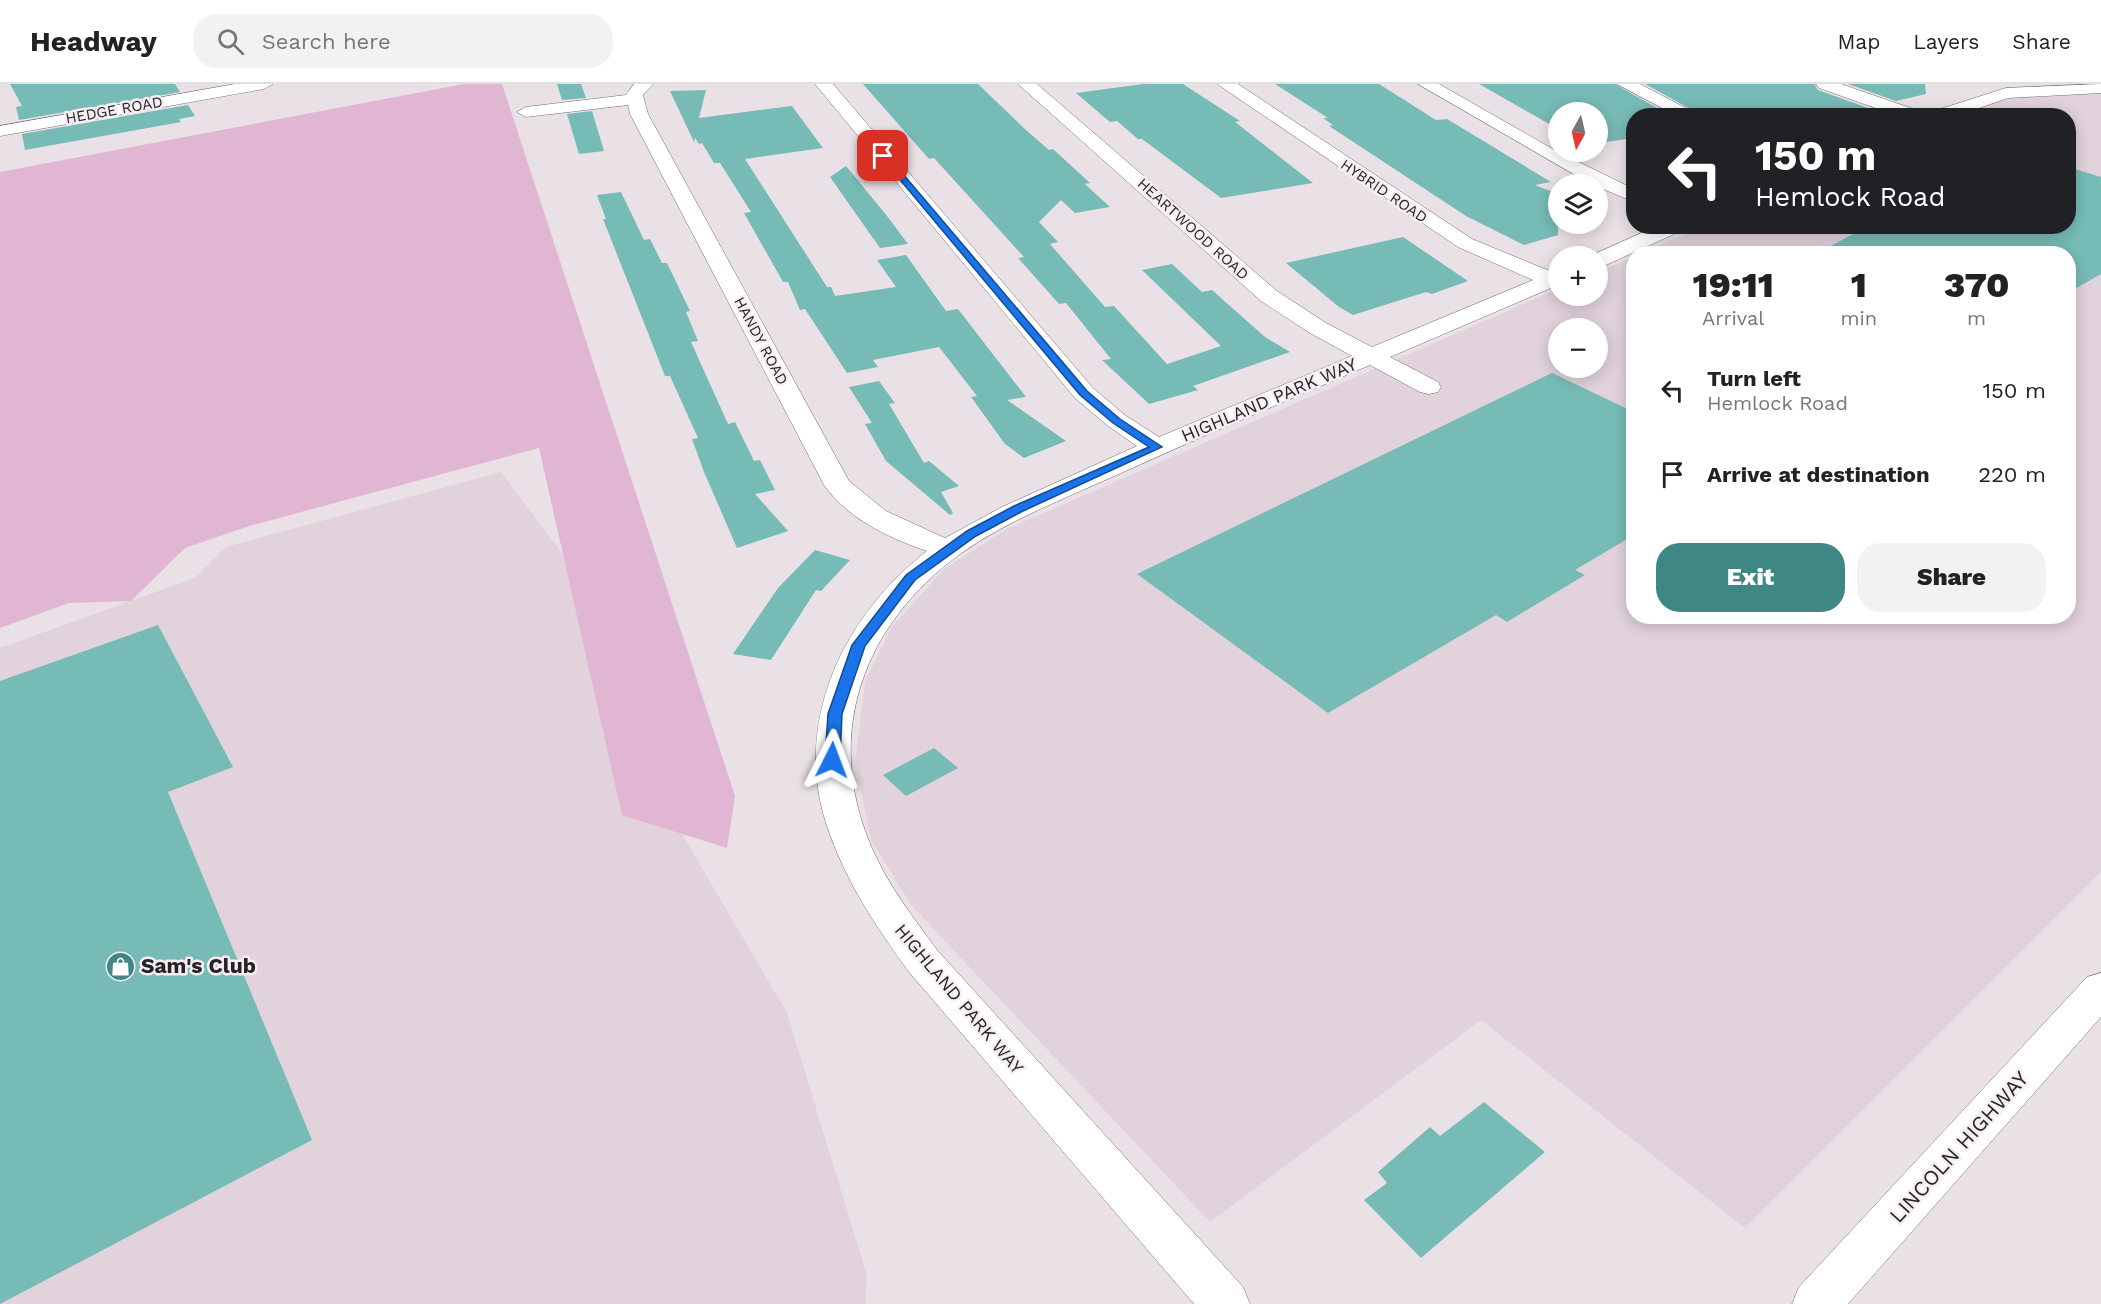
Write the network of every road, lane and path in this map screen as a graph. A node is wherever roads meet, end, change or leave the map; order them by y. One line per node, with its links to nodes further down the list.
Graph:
1 (264, 84): 15 (street, HEDGE ROAD)
2 (824, 84): 25 (street)
3 (1026, 84): 23 (street, HEARTWOOD ROAD)
4 (1226, 84): 21 (street, HYBRID ROAD)
5 (1427, 84): 16 (street)
6 (1626, 84): 11 (street)
7 (1825, 84): 12 (street)
8 (2034, 87): 9 (street); 13 (street)
9 (2101, 88)
10 (639, 92): 14 (street); 26 (street, HANDY ROAD)
11 (1676, 108)
12 (1893, 108)
13 (1958, 108)
14 (526, 112)
15 (0, 131)
16 (1626, 193)
17 (1658, 234): 18 (street)
18 (1630, 246)
19 (1626, 248): 20 (street)
20 (1608, 256)
21 (1548, 275)
22 (1548, 281): 23 (street, HIGHLAND PARK WAY)
23 (1372, 356): 24 (street, HEARTWOOD ROAD); 25 (street, HIGHLAND PARK WAY)
24 (1429, 387)
25 (1157, 447): 26 (street, HIGHLAND PARK WAY)
26 (948, 549): 28 (street, HIGHLAND PARK WAY)
27 (2101, 989): 29 (street, LINCOLN HIGHWAY)
28 (1226, 1304)
29 (1816, 1304)

